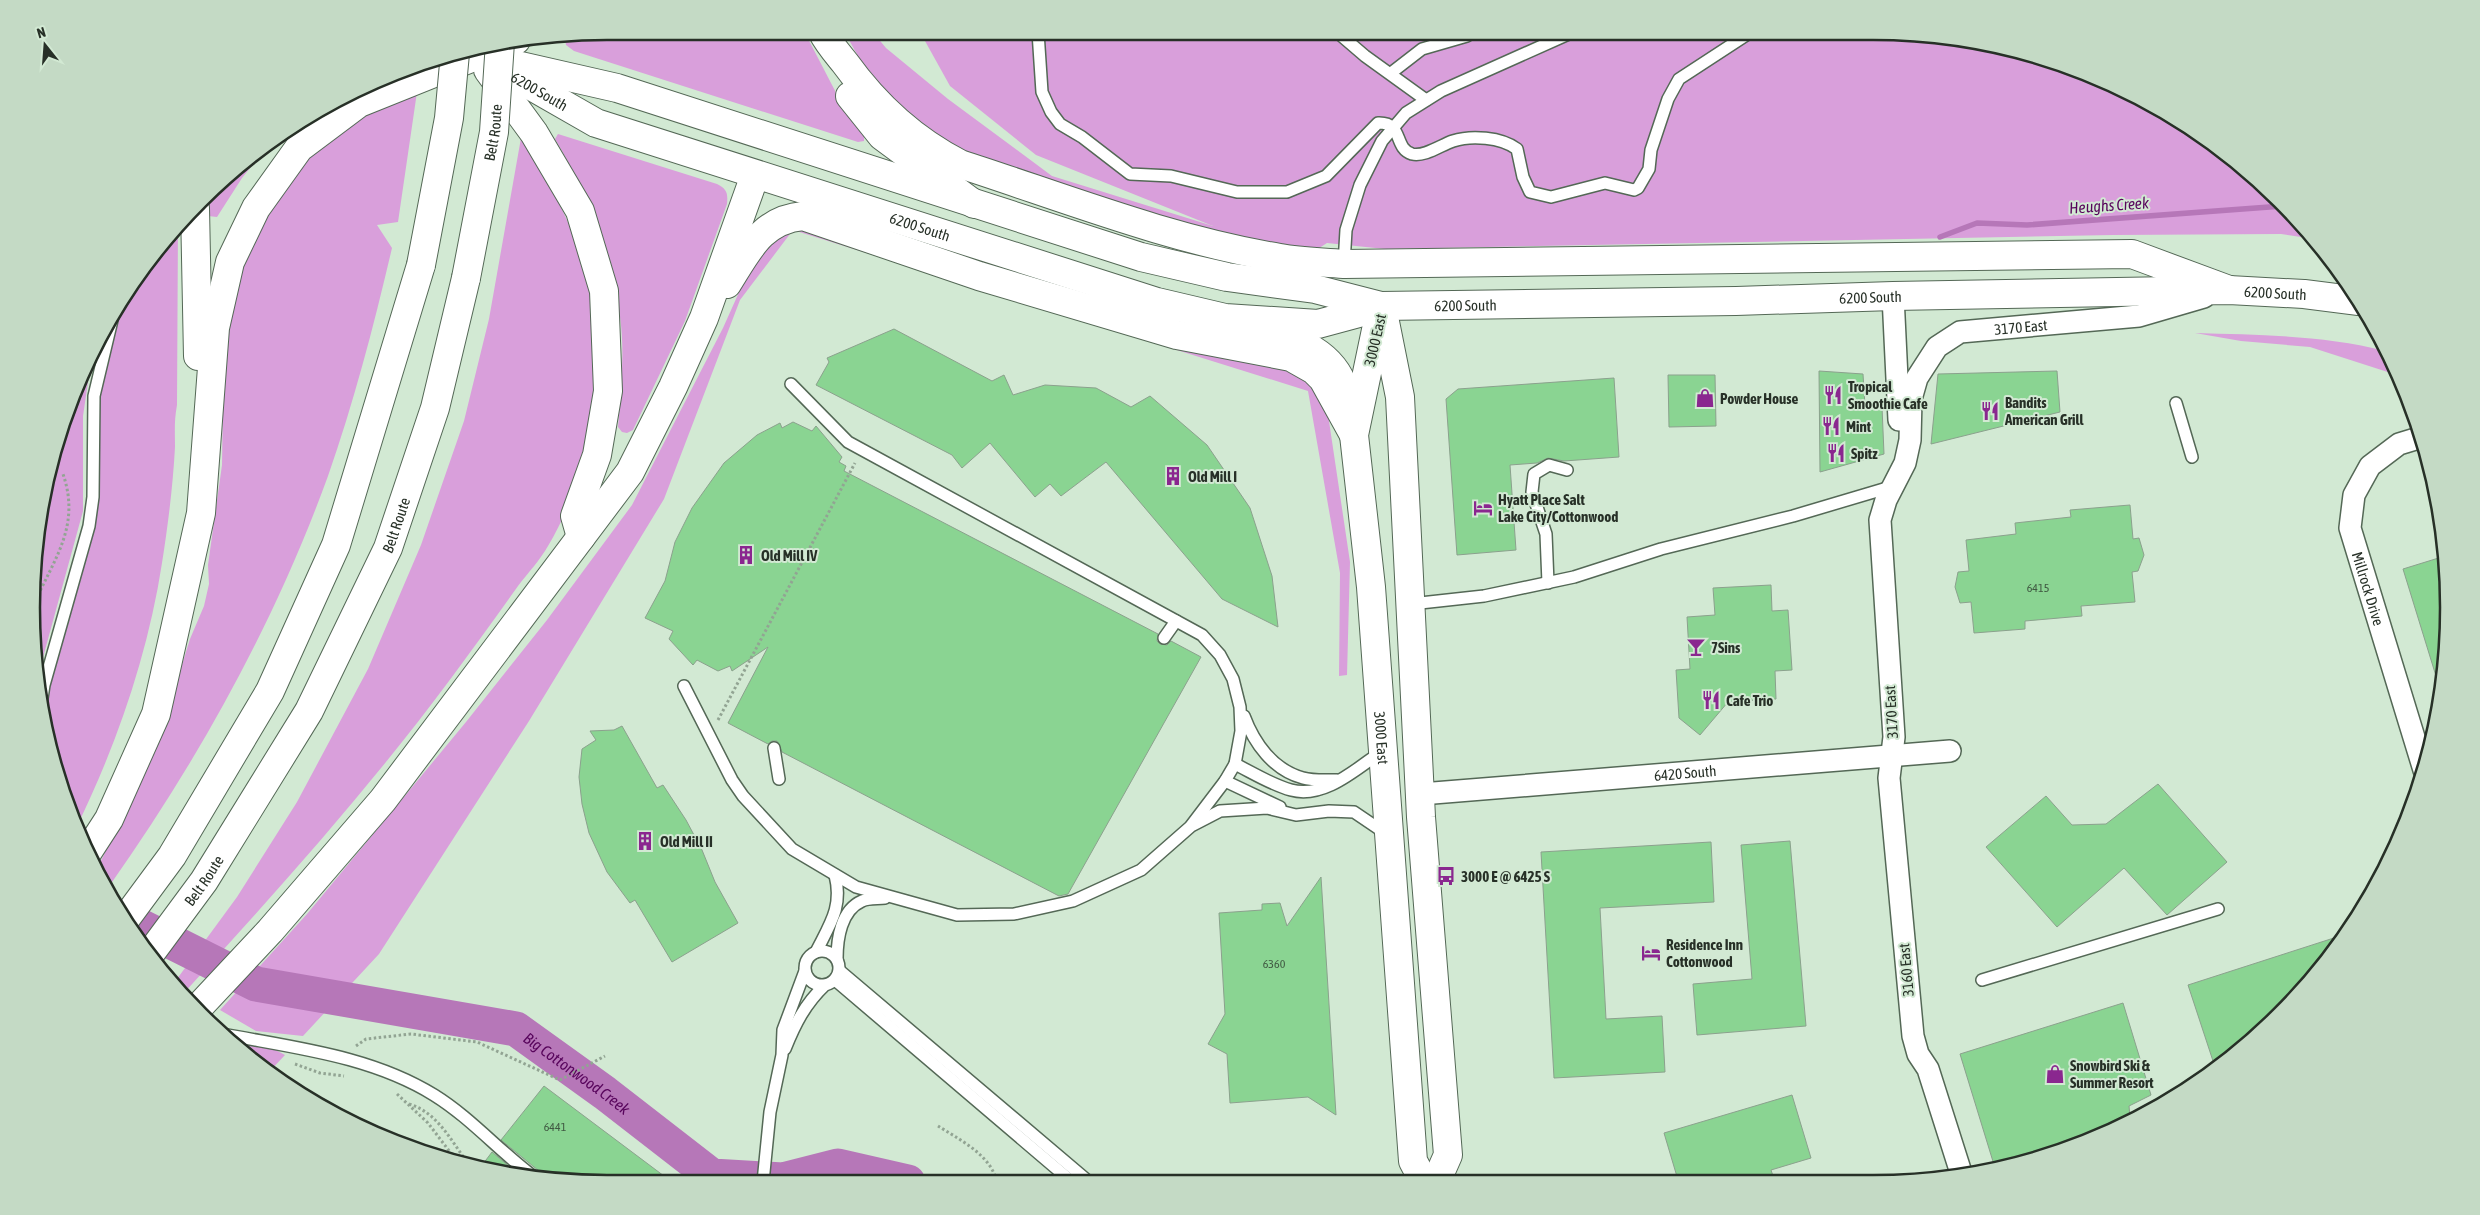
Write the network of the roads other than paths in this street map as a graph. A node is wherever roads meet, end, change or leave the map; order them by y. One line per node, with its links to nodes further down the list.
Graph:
1 (825, 40): 18 (main road)
2 (828, 40): 20 (main road)
3 (1039, 40): 16 (lane)
4 (1346, 40): 14 (lane)
5 (1453, 40): 14 (lane)
6 (1555, 40): 15 (lane)
7 (1739, 40): 16 (lane)
8 (499, 51): 63 (main road, Belt Route, bridge)
9 (478, 55): 18 (main road, 6200 South)
10 (473, 56): 17 (main road, 6200 South)
11 (469, 57): 37 (main road)
12 (464, 58): 62 (main road, bridge)
13 (432, 68): 36 (main road)
14 (1391, 73): 15 (lane)
15 (1426, 100): 16 (lane)
16 (1394, 127): 20 (lane)
17 (755, 175): 25 (main road); 26 (main road, 6200 South)
18 (974, 204): 24 (main road, 6200 South)
19 (195, 218): 36 (main road)
20 (1344, 264): 21 (main road)
21 (2229, 290): 22 (main road, 6200 South); 23 (main road, 6200 South); 33 (street, 3170 East)
22 (1893, 296): 24 (main road, 6200 South); 33 (street)
23 (2349, 300)
24 (1381, 306): 26 (main road, 6200 South); 30 (main road, 3000 East); 39 (main road, 3000 East)
25 (704, 318): 30 (main road); 37 (main road)
26 (1225, 318): 30 (main road)
27 (107, 342): 42 (lane)
28 (791, 384): 40 (lane)
29 (2176, 403): 32 (lane)
30 (1354, 435): 46 (main road, 3000 East)
31 (2414, 439): 49 (street, Millrock Drive)
32 (2192, 457)
33 (1905, 463): 35 (street, 3170 East)
34 (1567, 470): 38 (lane)
35 (1895, 485): 38 (lane); 48 (street, 3170 East)
36 (201, 513): 58 (main road)
37 (581, 537): 68 (main road)
38 (1548, 583): 39 (lane)
39 (1411, 604): 54 (main road, 3000 East)
40 (1176, 620): 41 (lane); 44 (lane)
41 (1164, 638)
42 (45, 682)
43 (684, 686): 59 (lane)
44 (1240, 706): 50 (lane); 52 (lane)
45 (774, 748): 51 (lane)
46 (1382, 751): 52 (lane); 57 (main road, 3000 East)
47 (1950, 751): 48 (street, 6420 South)
48 (1891, 756): 54 (street, 6420 South); 72 (street, 3160 East)
49 (2420, 757)
50 (1235, 764): 52 (lane); 53 (lane)
51 (779, 780)
52 (1339, 780)
53 (1225, 781): 55 (lane); 56 (lane)
54 (1421, 794): 77 (main road, 3000 East)
55 (1296, 815): 56 (lane); 57 (lane)
56 (1190, 827): 60 (lane)
57 (1389, 836): 76 (main road, 3000 East)
58 (92, 844)
59 (836, 875): 60 (lane); 64 (lane)
60 (892, 897): 66 (lane)
61 (2218, 909): 67 (lane)
62 (130, 913)
63 (154, 949)
64 (816, 952): 65 (lane); 66 (lane)
65 (805, 971): 66 (lane); 70 (lane)
66 (834, 974): 70 (lane); 74 (lane); 75 (lane)
67 (1982, 980)
68 (201, 1004)
69 (236, 1037): 71 (lane)
70 (782, 1055): 73 (lane)
71 (523, 1168)
72 (1959, 1168)
73 (764, 1175)
74 (1064, 1175)
75 (1081, 1175)
76 (1420, 1175)
77 (1439, 1175)

